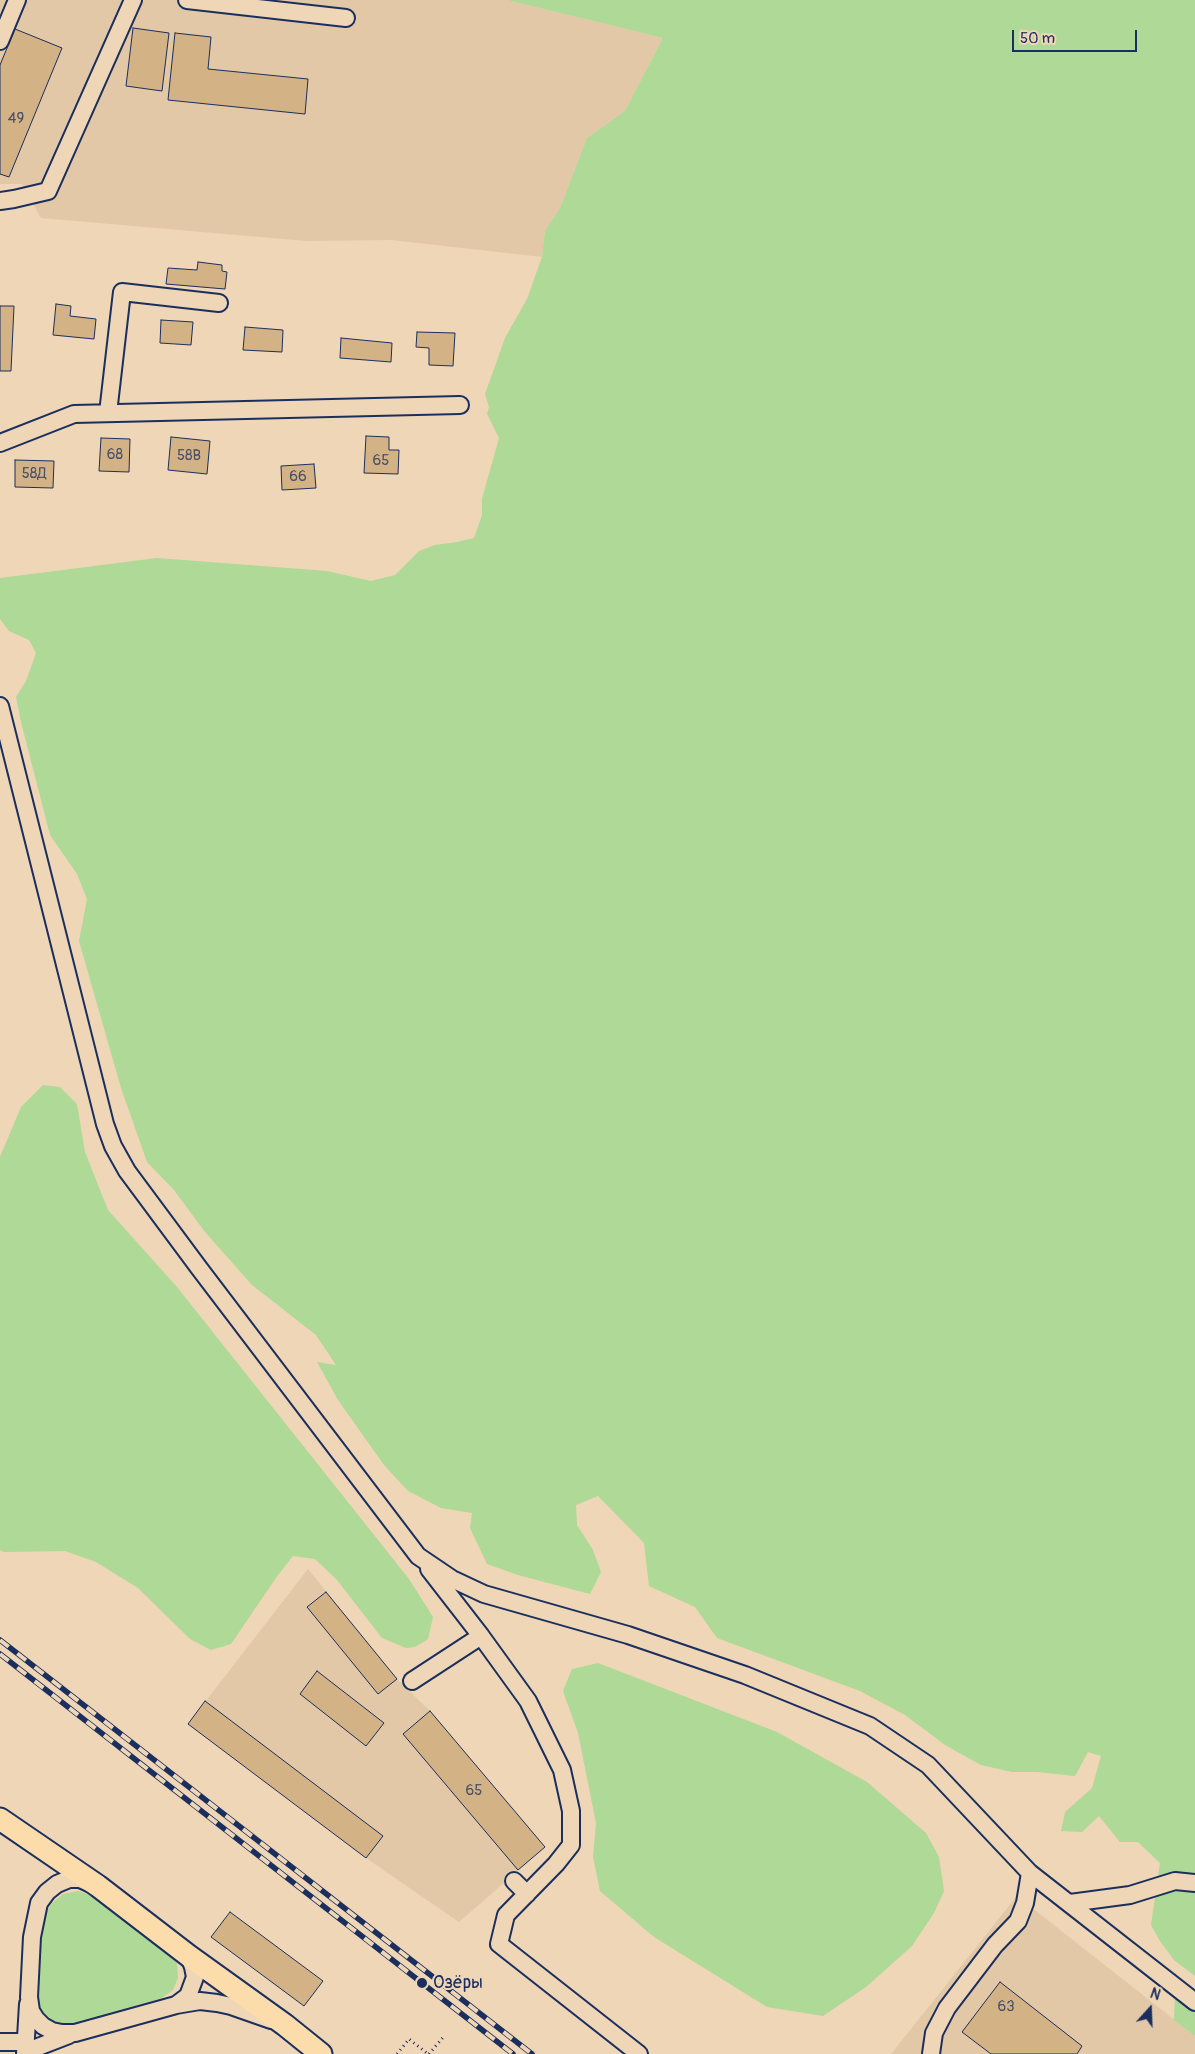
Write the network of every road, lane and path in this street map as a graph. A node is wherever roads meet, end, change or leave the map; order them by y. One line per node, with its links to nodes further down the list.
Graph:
1 (17, 0): 5 (street)
2 (133, 0): 6 (street)
3 (187, 0): 4 (street)
4 (346, 18)
5 (0, 41)
6 (0, 200)
7 (219, 303): 9 (street)
8 (460, 405): 9 (street)
9 (108, 413): 10 (street)
10 (0, 443)
11 (0, 706): 12 (street)
12 (418, 1556): 13 (street); 16 (street)
13 (481, 1636): 14 (street); 20 (street)
14 (412, 1681)
15 (0, 1819): 19 (main road)
16 (1030, 1873): 21 (street); 35 (street)
17 (514, 1881): 20 (street)
18 (1195, 1883): 21 (street)
19 (98, 1886): 22 (main road); 23 (street)
20 (527, 1894): 34 (street)
21 (1070, 1903): 24 (street)
22 (188, 1956): 25 (street); 26 (main road)
23 (29, 1997): 27 (street); 30 (street)
24 (1195, 2002)
25 (176, 2005): 26 (street); 27 (street)
26 (285, 2025): 31 (main road)
27 (75, 2033): 30 (street)
28 (445, 2035): 33 (path)
29 (0, 2042): 30 (street)
30 (27, 2050)
31 (321, 2054)
32 (397, 2054): 33 (path)
33 (428, 2054)
34 (639, 2054)
35 (931, 2054)

